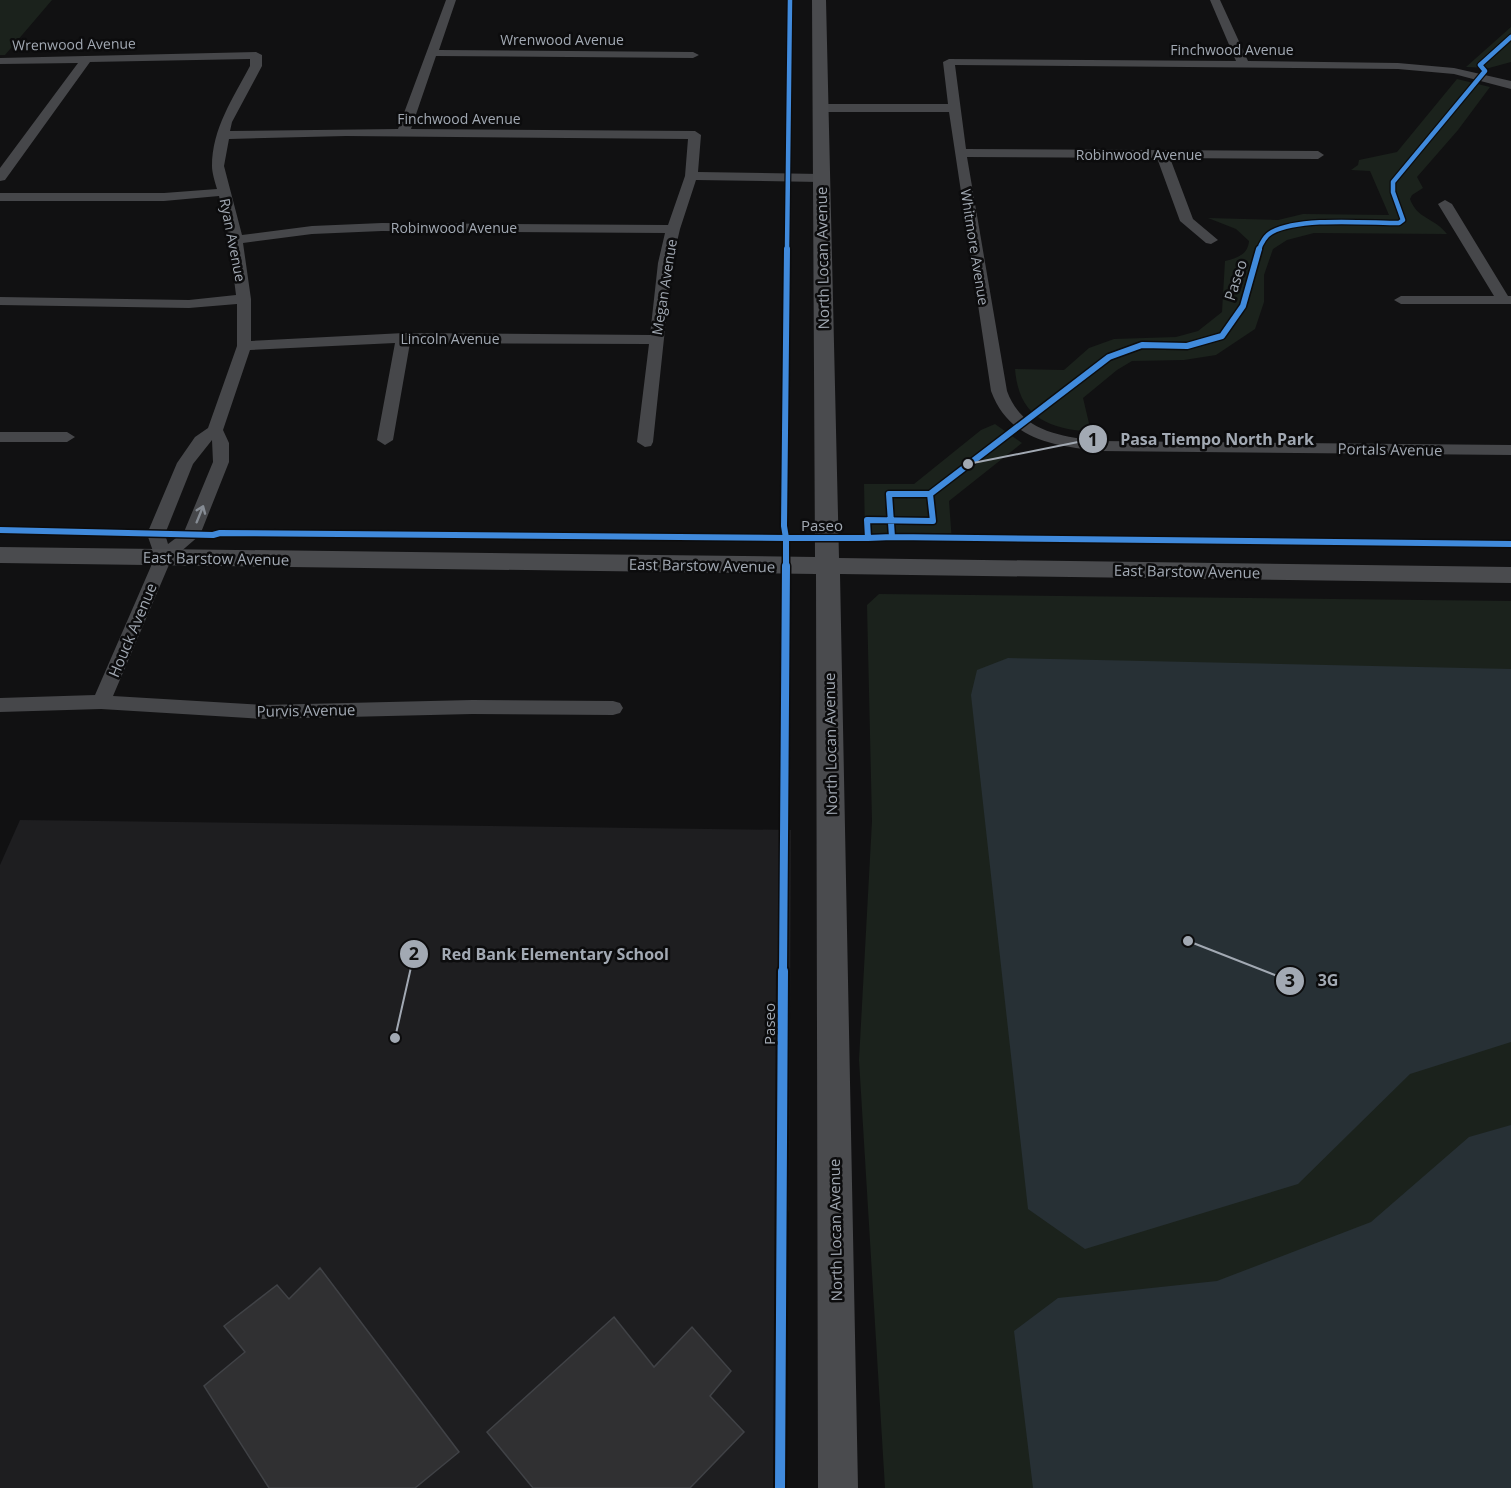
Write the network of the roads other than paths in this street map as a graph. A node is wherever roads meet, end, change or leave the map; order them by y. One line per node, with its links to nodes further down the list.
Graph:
1 (451, 0): 4 (street)
2 (819, 0): 14 (street, North Locan Avenue)
3 (1215, 0): 10 (street)
4 (430, 53): 6 (street, Wrenwood Avenue); 16 (street)
5 (256, 55): 8 (street, Wrenwood Avenue); 17 (street, Ryan Avenue)
6 (693, 55)
7 (0, 60): 8 (street, Wrenwood Avenue)
8 (86, 60): 23 (street)
9 (949, 62): 10 (street, Finchwood Avenue); 15 (street, Whitmore Avenue)
10 (1243, 63): 12 (street, Finchwood Avenue)
11 (1510, 71): 12 (street)
12 (1496, 80): 13 (street, Finchwood Avenue)
13 (1511, 85)
14 (820, 104): 15 (street); 24 (street, North Locan Avenue)
15 (954, 105): 19 (street, Whitmore Avenue)
16 (404, 133): 17 (street, Finchwood Avenue); 18 (street, Finchwood Avenue)
17 (222, 135): 25 (street, Ryan Avenue)
18 (695, 135): 22 (street, Megan Avenue)
19 (960, 153): 20 (street, Robinwood Avenue); 38 (street, Whitmore Avenue)
20 (1161, 154): 21 (street, Robinwood Avenue); 30 (street)
21 (1318, 155)
22 (691, 176): 24 (street); 28 (street, Megan Avenue)
23 (0, 177)
24 (820, 178): 47 (street, North Locan Avenue)
25 (224, 192): 26 (street); 29 (street, Ryan Avenue)
26 (0, 197)
27 (1445, 204): 33 (street)
28 (674, 229): 29 (street, Robinwood Avenue); 36 (street, Megan Avenue)
29 (236, 240): 31 (street, Ryan Avenue)
30 (1211, 240)
31 (244, 299): 34 (street); 37 (street, Ryan Avenue)
32 (1401, 300): 33 (street)
33 (1508, 300)
34 (0, 301)
35 (404, 337): 36 (street, Lincoln Avenue); 37 (street, Lincoln Avenue); 42 (street)
36 (656, 340): 43 (street, Megan Avenue)
37 (244, 346): 39 (street, Ryan Avenue)
38 (1021, 424): 44 (street, Portals Avenue)
39 (215, 430): 46 (street, Ryan Avenue); 46 (street, one-way to 39)
40 (0, 437): 41 (street)
41 (68, 437)
42 (385, 441)
43 (645, 442)
44 (1511, 450)
45 (0, 555): 46 (street, East Barstow Avenue)
46 (164, 557): 47 (street, East Barstow Avenue); 49 (street, Houck Avenue)
47 (828, 567): 48 (street, East Barstow Avenue); 52 (street, North Locan Avenue)
48 (1511, 575)
49 (101, 702): 50 (street, Purvis Avenue); 51 (street, Purvis Avenue)
50 (0, 705)
51 (613, 708)
52 (838, 1488)

